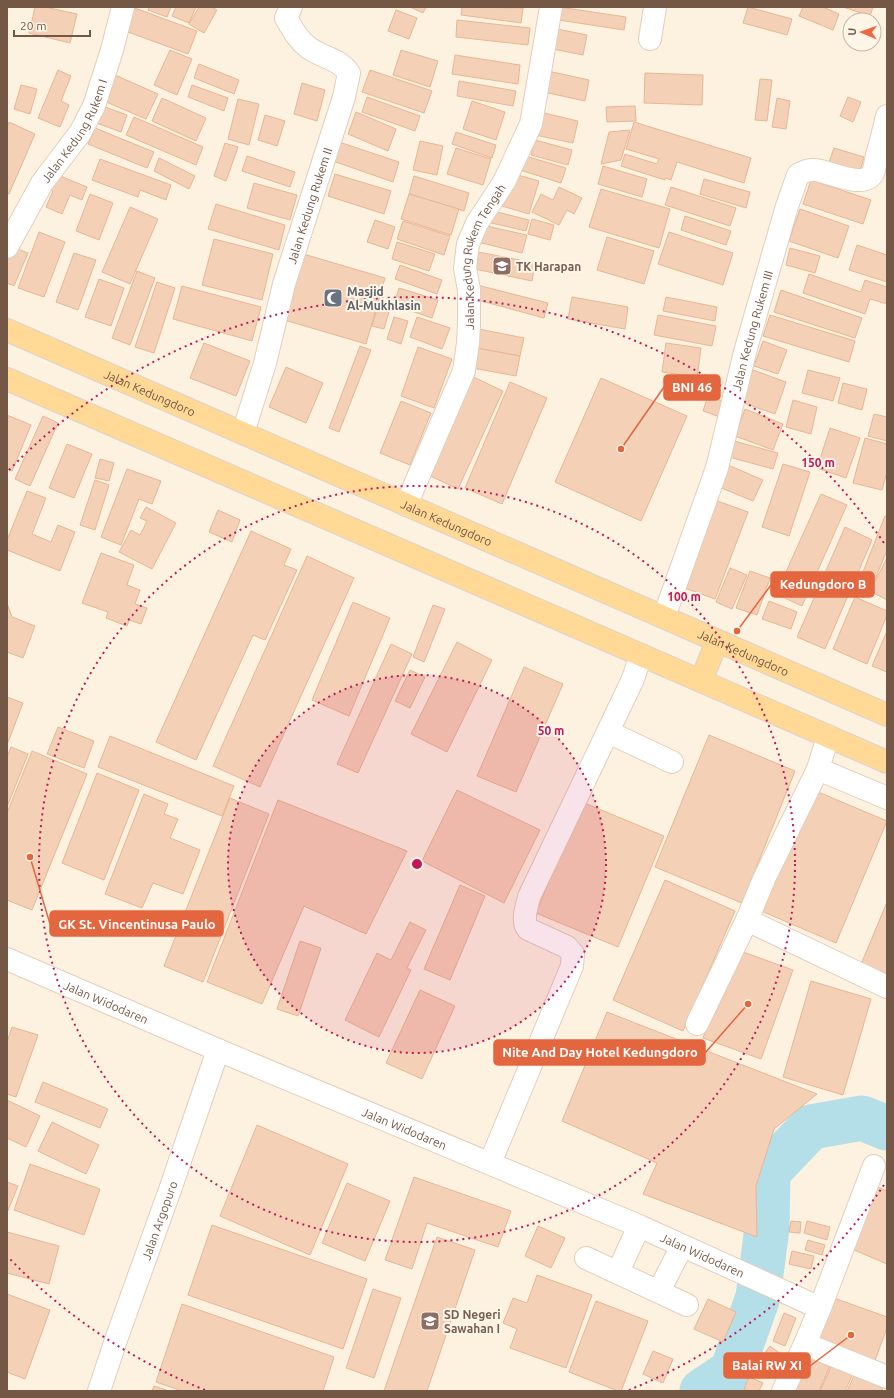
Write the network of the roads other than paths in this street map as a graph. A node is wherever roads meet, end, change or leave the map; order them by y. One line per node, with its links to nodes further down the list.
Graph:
1 (122, 7): 7 (street, Jalan Kedung Rukem I)
2 (291, 7): 10 (street, Jalan Kedung Rukem II)
3 (551, 7): 11 (street, Jalan Kedung Rukem Tengah)
4 (655, 7): 5 (street)
5 (650, 39)
6 (887, 116): 12 (street, Jalan Kedung Rukem III)
7 (7, 247)
8 (7, 330): 10 (main road, Jalan Kedungdoro)
9 (7, 379): 14 (main road)
10 (243, 433): 11 (main road, Jalan Kedungdoro)
11 (406, 505): 12 (main road, Jalan Kedungdoro)
12 (664, 617): 13 (main road, Jalan Kedungdoro)
13 (717, 641): 15 (main road); 16 (main road, Jalan Kedungdoro)
14 (641, 655): 15 (main road); 17 (street)
15 (701, 681): 18 (main road)
16 (887, 715)
17 (608, 732): 19 (street); 28 (street)
18 (828, 736): 20 (main road); 21 (street)
19 (672, 762)
20 (887, 762)
21 (818, 769): 22 (street); 23 (street)
22 (887, 798)
23 (747, 920): 25 (street); 26 (street)
24 (7, 959): 27 (street, Jalan Widodaren)
25 (887, 988)
26 (697, 1024)
27 (218, 1050): 28 (street, Jalan Widodaren); 39 (street, Jalan Argopuro)
28 (490, 1163): 30 (street, Jalan Widodaren)
29 (874, 1166): 36 (street)
30 (639, 1226): 31 (street, Jalan Widodaren); 33 (street)
31 (682, 1246): 34 (street); 36 (street, Jalan Widodaren)
32 (586, 1258): 33 (street)
33 (618, 1272): 34 (street)
34 (659, 1291): 35 (street)
35 (687, 1304)
36 (810, 1304): 37 (street)
37 (805, 1344): 38 (street); 40 (street)
38 (887, 1377)
39 (99, 1391)
40 (783, 1391)

